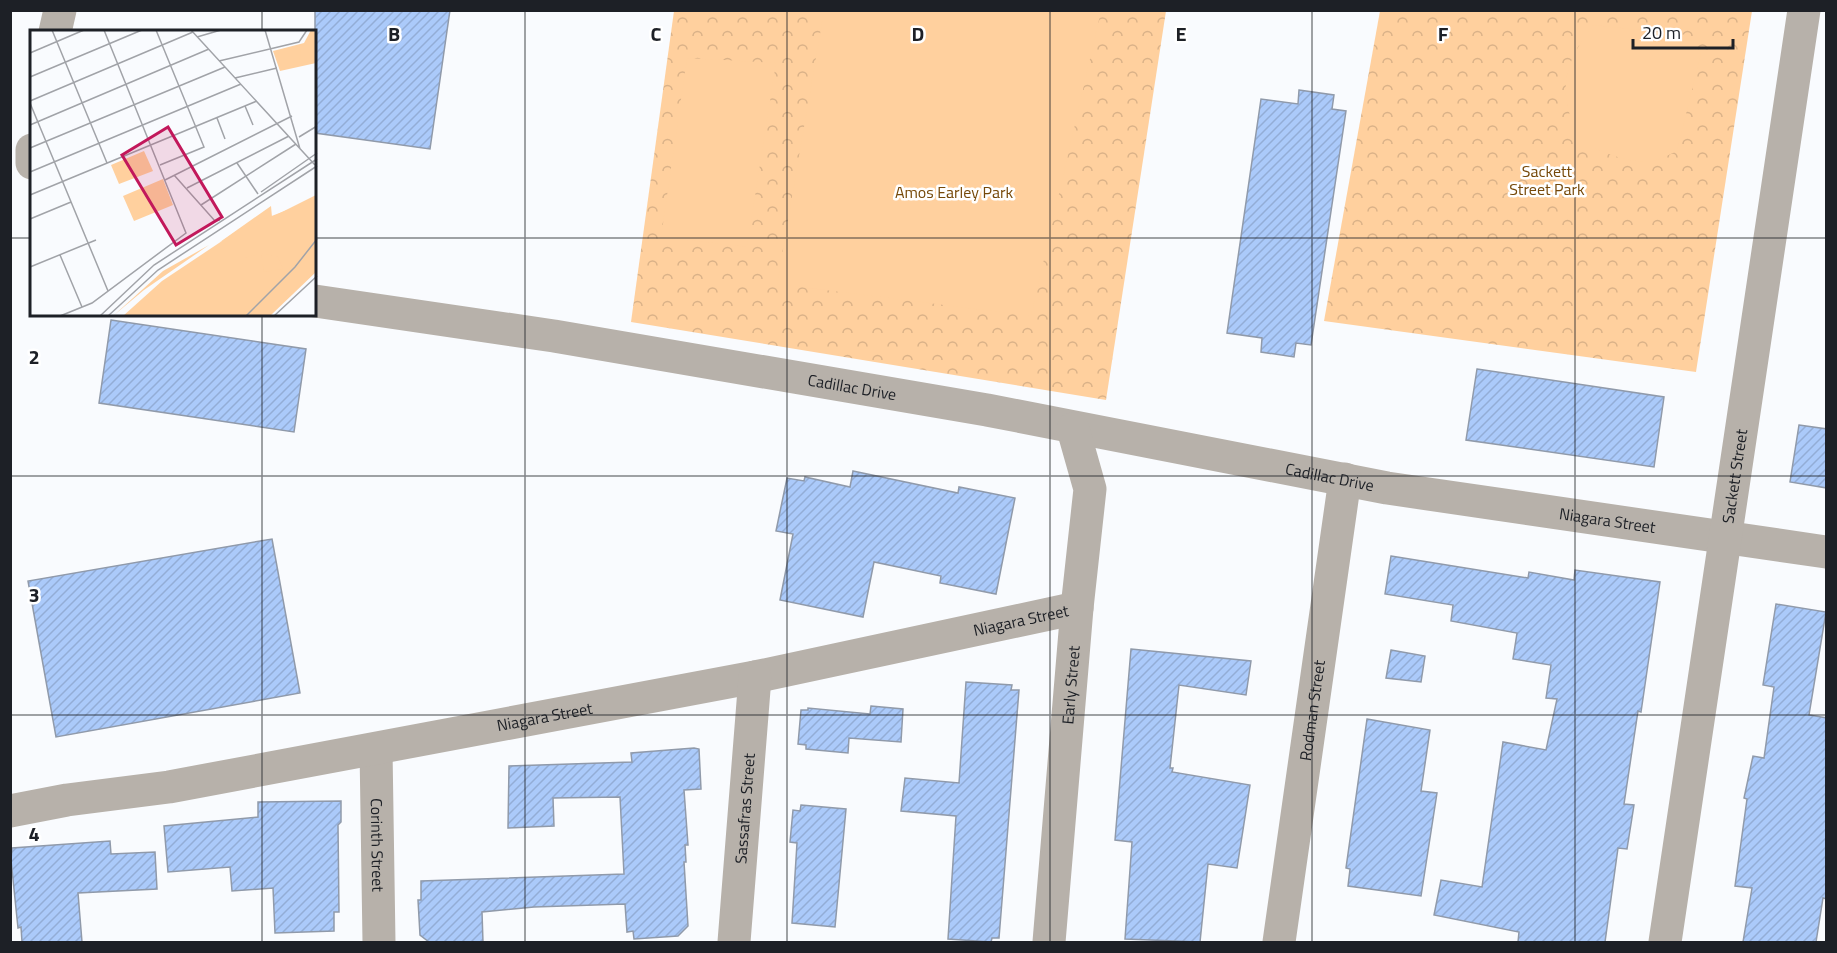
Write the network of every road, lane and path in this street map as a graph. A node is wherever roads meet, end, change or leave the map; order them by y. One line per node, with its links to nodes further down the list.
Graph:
1 (60, 10): 3 (street)
2 (1804, 10): 8 (street, Sackett Street)
3 (56, 30)
4 (316, 301): 5 (street, Cadillac Drive)
5 (1073, 429): 6 (street, Cadillac Drive); 10 (street, Early Street)
6 (1345, 479): 7 (street, Cadillac Drive); 17 (street, Rodman Street)
7 (1387, 488): 8 (street, Niagara Street)
8 (1725, 537): 9 (street, Niagara Street); 18 (street, Sackett Street)
9 (1827, 552)
10 (1077, 608): 11 (street, Niagara Street); 16 (street, Early Street)
11 (755, 677): 12 (street, Niagara Street); 15 (street, Sassafras Street)
12 (376, 749): 13 (street, Niagara Street); 14 (street, Corinth Street)
13 (10, 811)
14 (379, 942)
15 (734, 942)
16 (1049, 942)
17 (1279, 942)
18 (1665, 942)

